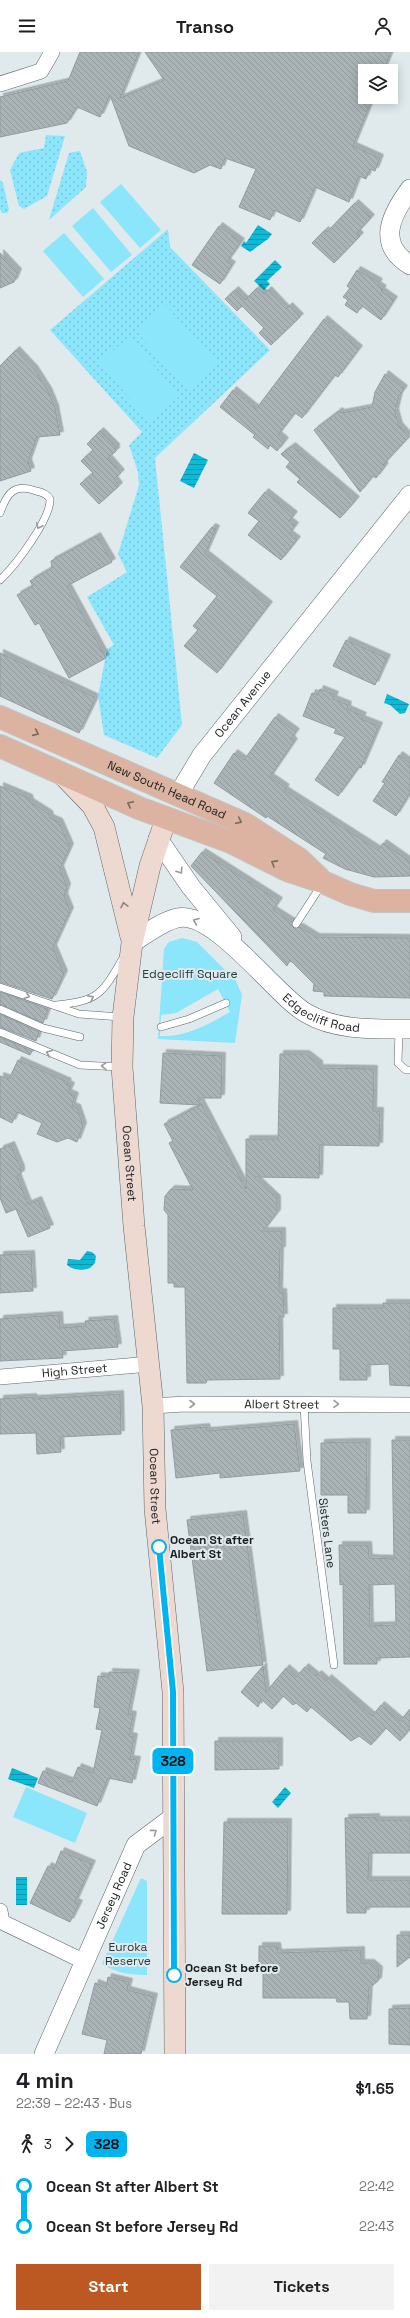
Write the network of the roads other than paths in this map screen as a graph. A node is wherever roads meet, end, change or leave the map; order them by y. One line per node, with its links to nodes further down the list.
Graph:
1 (52, 52): 2 (street)
2 (0, 84)
3 (410, 189): 4 (street)
4 (410, 265)
5 (407, 504): 11 (street, Ocean Avenue)
6 (0, 513): 7 (lane, one-way to 7)
7 (0, 580)
8 (0, 717): 11 (main road, New South Head Road, one-way to 11)
9 (0, 746): 10 (main road, New South Head Road)
10 (59, 772): 12 (main road, New South Head Road, one-way to 10); 17 (main road, one-way to 10)
11 (178, 795): 12 (main road, Ocean Avenue); 14 (main road, New South Head Road, one-way to 14)
12 (166, 819): 13 (main road, Ocean Avenue); 14 (main road, New South Head Road, one-way to 12)
13 (158, 839): 17 (main road, Ocean Avenue); 18 (street, Edgecliff Road, one-way to 18)
14 (323, 882): 15 (main road, New South Head Road); 16 (lane)
15 (410, 901)
16 (296, 924)
17 (132, 943): 18 (street, Edgecliff Road, one-way to 17); 21 (lane, one-way to 17); 23 (main road, Ocean Street)
18 (250, 960): 25 (street, Edgecliff Road)
19 (0, 987): 21 (lane, one-way to 21)
20 (226, 1002): 24 (lane)
21 (54, 1006): 23 (lane)
22 (0, 1009): 27 (lane)
23 (123, 1017): 28 (main road, Ocean Street)
24 (160, 1027)
25 (404, 1029): 29 (lane)
26 (0, 1032): 28 (lane, one-way to 26)
27 (80, 1037)
28 (122, 1066): 30 (main road, Ocean Street)
29 (410, 1070)
30 (150, 1364): 31 (street, High Street); 33 (main road, Ocean Street)
31 (0, 1377)
32 (304, 1404): 33 (street, Albert Street, one-way to 32); 34 (street, Albert Street, one-way to 34); 35 (lane, Sisters Lane)
33 (153, 1406): 36 (main road, Ocean Street)
34 (410, 1406)
35 (334, 1665)
36 (172, 1818): 38 (street, Jersey Road, one-way to 36); 40 (main road, Ocean Street)
37 (0, 1911): 38 (street)
38 (85, 1962): 39 (street, Jersey Road)
39 (44, 2054)
40 (175, 2054)

